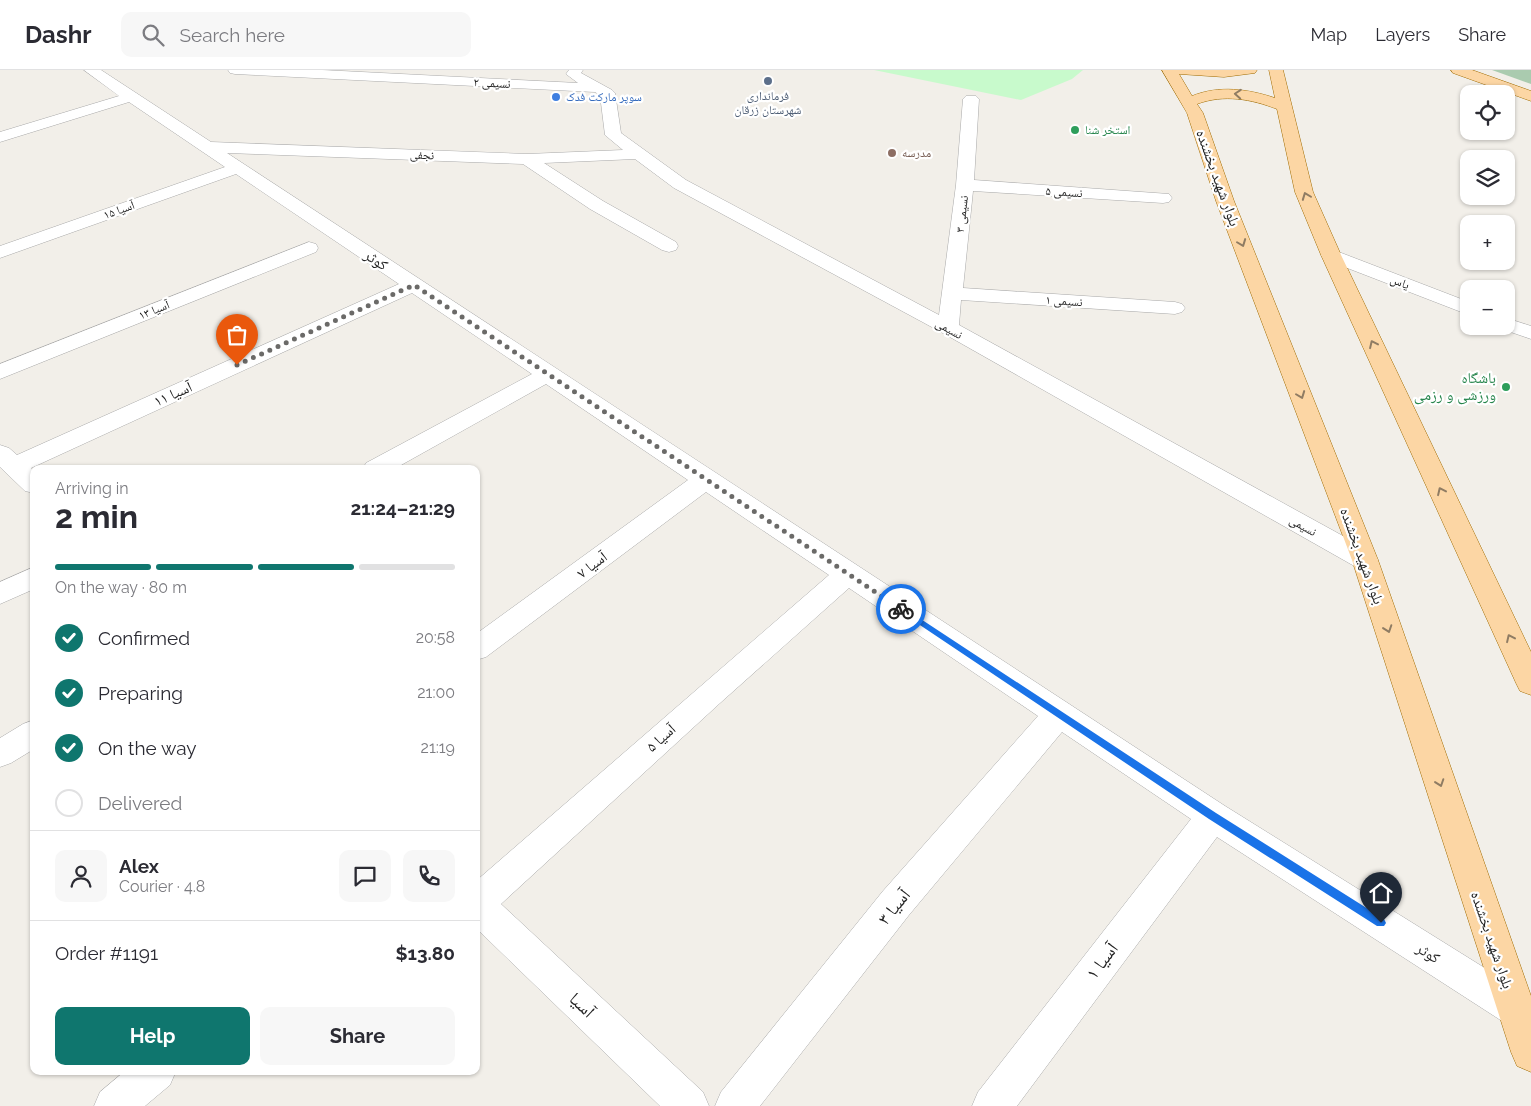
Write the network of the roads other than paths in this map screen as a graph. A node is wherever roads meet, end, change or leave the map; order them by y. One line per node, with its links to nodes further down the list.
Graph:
1 (90, 70): 11 (street, کوثر)
2 (235, 70): 9 (street, نسیمی ۲)
3 (576, 70): 9 (street)
4 (1169, 70): 13 (main road, بلوار شهید بخشنده)
5 (1180, 70): 6 (main road)
6 (1250, 70)
7 (1276, 70): 14 (main road)
8 (1458, 70): 10 (main road)
9 (599, 89): 17 (street, نسیمی)
10 (1531, 96)
11 (131, 97): 15 (street); 16 (street, کوثر)
12 (971, 99): 20 (street, نسیمی ۳)
13 (1190, 102): 14 (main road, one-way to 13); 39 (main road, بلوار شهید بخشنده, one-way to 39)
14 (1284, 106): 25 (main road, one-way to 14)
15 (0, 137)
16 (206, 147): 18 (street, نجفی); 19 (street, کوثر)
17 (639, 154): 18 (street, نجفی); 31 (street, نسیمی)
18 (527, 159): 22 (street)
19 (237, 168): 24 (street, آسیا ۱۵); 26 (street, کوثر)
20 (965, 185): 21 (street, نسیمی ۵); 27 (street, نسیمی ۳)
21 (1163, 198)
22 (669, 246)
23 (309, 248): 33 (street, آسیا ۱۳)
24 (0, 252)
25 (1331, 255): 28 (street, یاس); 44 (main road, one-way to 25)
26 (414, 285): 34 (street, کوثر); 35 (street, آسیا ۱۱)
27 (953, 293): 29 (street, نسیمی ۱); 31 (street, نسیمی ۳)
28 (1460, 305)
29 (1175, 308)
30 (1515, 327): 32 (street)
31 (948, 328): 39 (street, نسیمی)
32 (1530, 332)
33 (0, 372)
34 (548, 374): 36 (street); 37 (street, کوثر)
35 (7, 459): 38 (street)
36 (382, 465)
37 (706, 479): 40 (street, کوثر); 43 (street, آسیا ۷)
38 (30, 481)
39 (1365, 560): 51 (main road, بلوار شهید بخشنده, one-way to 51)
40 (848, 574): 45 (street, کوثر); 49 (street, آسیا ۵)
41 (30, 579): 42 (street)
42 (0, 594)
43 (480, 646)
44 (1531, 683)
45 (1059, 714): 48 (street, کوثر); 56 (street, آسیا ۳)
46 (30, 735): 47 (street)
47 (0, 754)
48 (1213, 816): 51 (street, کوثر); 57 (street, آسیا ۱)
49 (480, 900)
50 (480, 908): 55 (street, آسیا)
51 (1515, 1008): 52 (main road, بلوار شهید بخشنده)
52 (1531, 1052)
53 (151, 1075): 54 (street)
54 (114, 1106)
55 (689, 1106)
56 (735, 1106)
57 (992, 1106)

